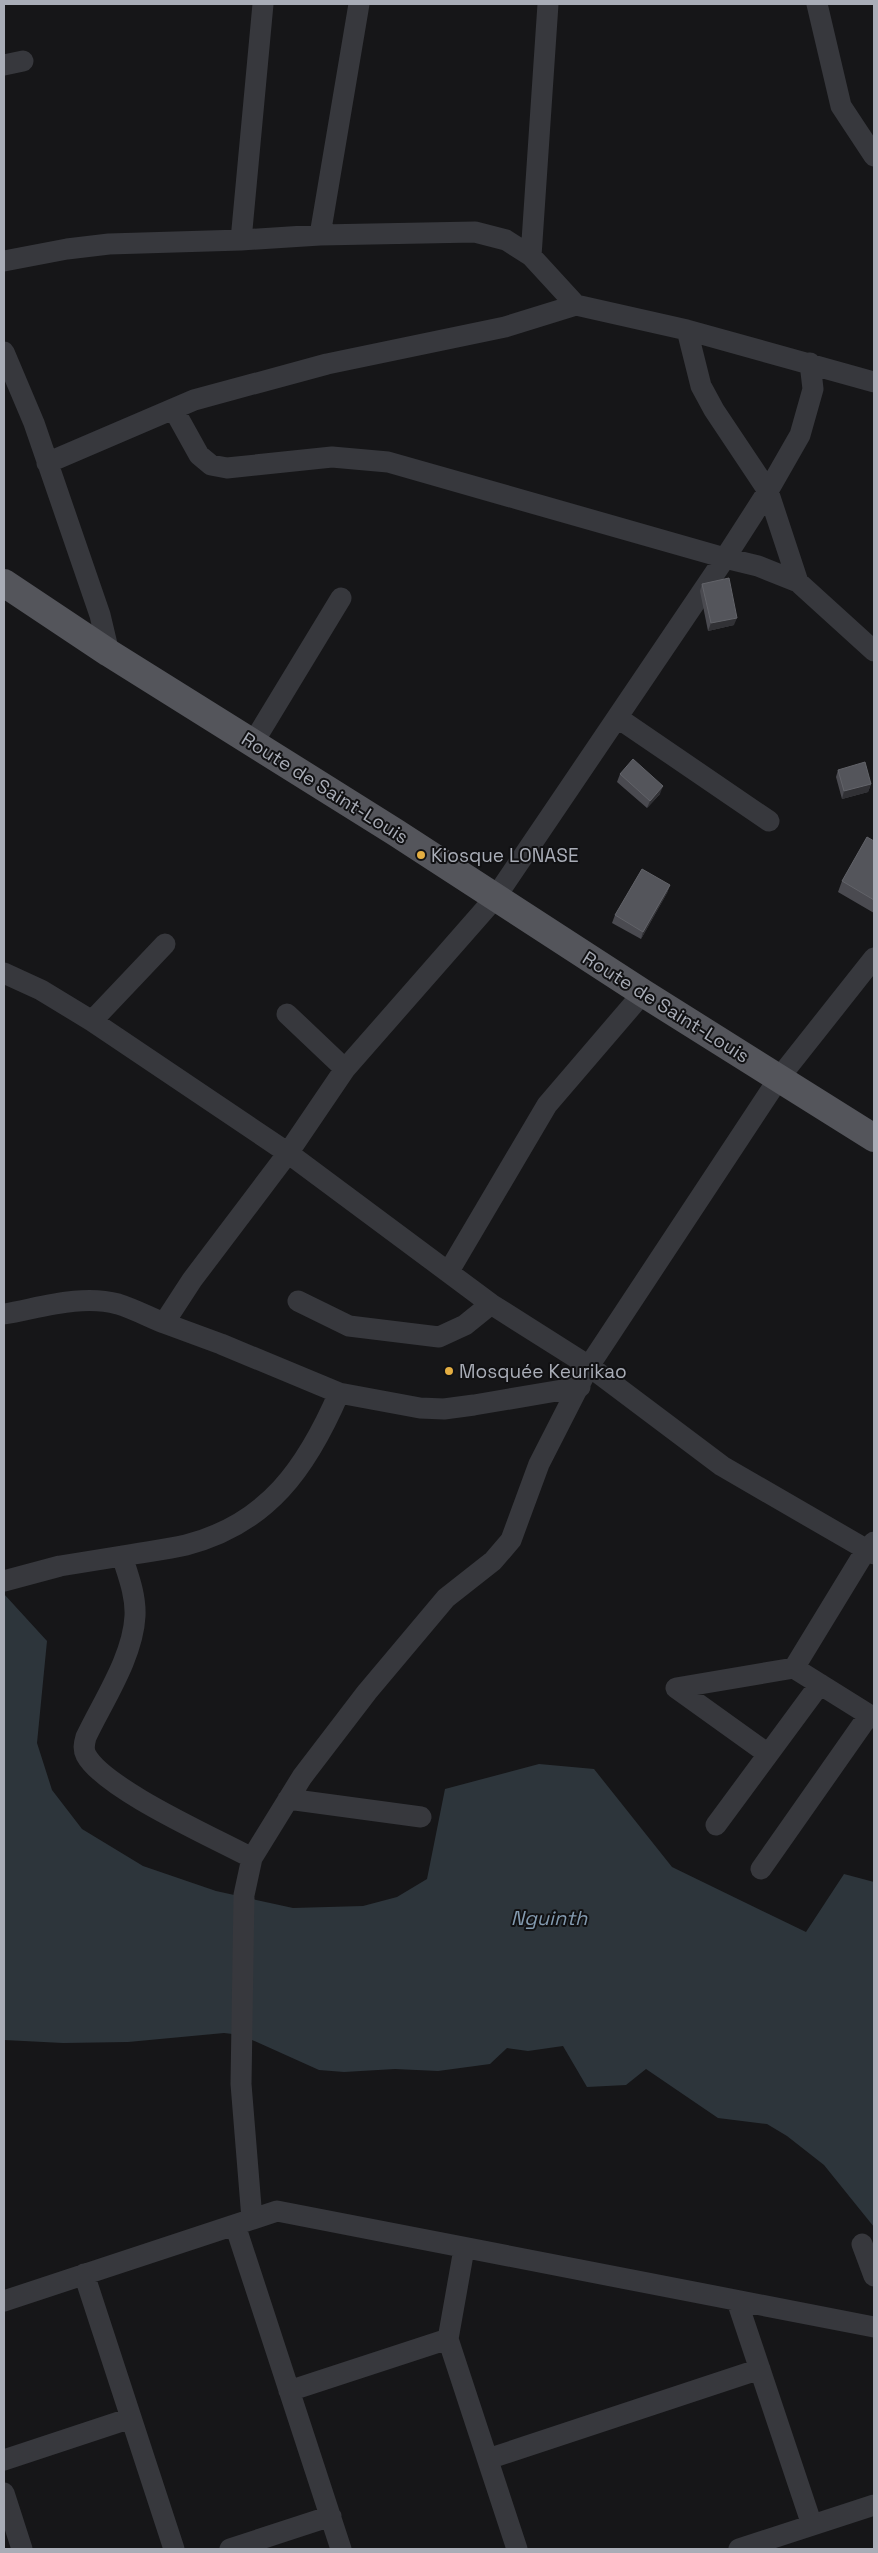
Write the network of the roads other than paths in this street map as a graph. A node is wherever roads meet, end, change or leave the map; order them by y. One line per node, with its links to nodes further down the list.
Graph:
1 (262, 4): 7 (street)
2 (359, 4): 6 (street)
3 (548, 4): 8 (street)
4 (817, 4): 5 (street)
5 (874, 156)
6 (320, 235): 7 (street); 8 (street)
7 (241, 240): 9 (street)
8 (530, 256): 10 (street)
9 (4, 261)
10 (576, 305): 11 (street); 16 (street)
11 (688, 330): 13 (street); 18 (street)
12 (4, 352): 15 (street)
13 (810, 362): 14 (street); 18 (street)
14 (874, 382)
15 (12, 393): 17 (street)
16 (174, 410): 17 (street); 19 (street)
17 (47, 463): 24 (street)
18 (768, 492): 19 (street); 20 (street)
19 (725, 558): 20 (street); 25 (street)
20 (798, 582): 23 (street)
21 (4, 583): 24 (main road, Route de Saint-Louis)
22 (341, 598): 26 (street)
23 (874, 652)
24 (109, 653): 26 (main road, Route de Saint-Louis)
25 (618, 718): 27 (street); 28 (street)
26 (253, 743): 28 (main road, Route de Saint-Louis)
27 (769, 821)
28 (495, 898): 32 (main road, Route de Saint-Louis); 35 (street)
29 (165, 944): 34 (street)
30 (874, 958): 36 (street)
31 (4, 973): 34 (street)
32 (643, 993): 36 (main road, Route de Saint-Louis); 39 (street)
33 (287, 1014): 35 (street)
34 (92, 1021): 38 (street)
35 (345, 1069): 38 (street)
36 (779, 1078): 37 (main road, Route de Saint-Louis); 44 (street)
37 (874, 1138)
38 (288, 1153): 39 (street); 43 (street)
39 (449, 1271): 41 (street)
40 (298, 1301): 41 (street)
41 (491, 1304): 44 (street)
42 (4, 1314): 43 (street)
43 (164, 1323): 46 (street)
44 (589, 1366): 45 (street); 47 (street)
45 (580, 1387): 46 (street); 54 (street)
46 (339, 1393): 48 (street)
47 (872, 1548): 50 (street)
48 (122, 1556): 49 (street); 57 (street)
49 (4, 1581)
50 (794, 1668): 51 (street); 53 (street)
51 (820, 1684): 52 (street); 53 (street)
52 (872, 1717): 58 (street)
53 (768, 1754): 56 (street)
54 (288, 1799): 55 (street); 57 (street)
55 (421, 1817)
56 (716, 1825)
57 (252, 1858): 59 (street)
58 (761, 1869)
59 (243, 2222): 61 (street); 62 (street); 69 (street)
60 (862, 2244): 63 (street)
61 (464, 2248): 65 (street); 67 (street)
62 (84, 2274): 64 (street); 70 (street)
63 (874, 2276)
64 (4, 2301)
65 (737, 2301): 66 (street); 68 (street)
66 (874, 2327)
67 (448, 2339): 69 (street); 71 (street)
68 (760, 2369): 71 (street); 76 (street)
69 (290, 2391): 75 (street)
70 (131, 2418): 72 (street); 78 (street)
71 (488, 2459): 81 (street)
72 (4, 2460)
73 (4, 2493): 77 (street)
74 (874, 2505): 76 (street)
75 (330, 2516): 79 (street); 80 (street)
76 (812, 2525): 82 (street)
77 (22, 2549)
78 (174, 2549)
79 (230, 2549)
80 (342, 2549)
81 (517, 2549)
82 (739, 2549)

